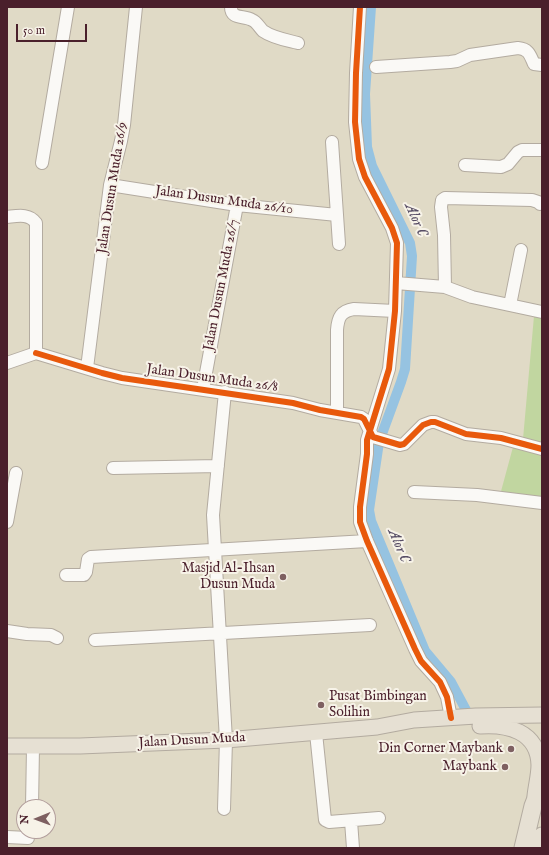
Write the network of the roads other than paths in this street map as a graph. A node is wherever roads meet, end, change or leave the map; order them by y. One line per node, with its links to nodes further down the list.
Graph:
1 (68, 7): 10 (street)
2 (136, 7): 12 (street, Jalan Dusun Muda 26/9)
3 (231, 7): 5 (street)
4 (360, 7): 19 (street)
5 (298, 43)
6 (542, 65): 7 (street)
7 (376, 67)
8 (332, 142): 15 (street)
9 (542, 150): 11 (street)
10 (42, 163)
11 (465, 165)
12 (110, 185): 14 (street, Jalan Dusun Muda 26/10); 26 (street, Jalan Dusun Muda 26/9)
13 (540, 204): 20 (street)
14 (237, 205): 15 (street, Jalan Dusun Muda 26/10); 27 (street, Jalan Dusun Muda 26/7)
15 (337, 216): 17 (street)
16 (7, 217): 24 (street)
17 (339, 244)
18 (521, 250): 21 (street)
19 (400, 284): 20 (street); 22 (street)
20 (445, 287): 21 (street)
21 (510, 305): 23 (street)
22 (396, 311): 29 (street); 30 (street)
23 (542, 312)
24 (36, 353): 25 (street); 26 (street, Jalan Dusun Muda 26/8)
25 (7, 363)
26 (87, 368): 27 (street, Jalan Dusun Muda 26/8)
27 (203, 389): 28 (street, Jalan Dusun Muda 26/8)
28 (225, 392): 29 (street, Jalan Dusun Muda 26/8); 32 (street)
29 (338, 413): 30 (street, Jalan Dusun Muda 26/8)
30 (372, 435): 31 (street); 38 (street)
31 (542, 449)
32 (218, 466): 33 (street); 39 (street)
33 (113, 468)
34 (16, 473): 37 (street)
35 (414, 492): 36 (street)
36 (542, 503)
37 (7, 522)
38 (367, 541): 39 (street); 47 (street)
39 (215, 550): 40 (street); 43 (street)
40 (66, 575)
41 (370, 625): 43 (street)
42 (7, 631): 44 (street)
43 (220, 633): 45 (street); 50 (street)
44 (57, 638)
45 (95, 640)
46 (542, 715): 47 (main road, Jalan Dusun Muda)
47 (451, 718): 48 (main road, Jalan Dusun Muda)
48 (377, 727): 49 (main road, Jalan Dusun Muda); 56 (main road, Jalan Dusun Muda)
49 (316, 732): 50 (main road, Jalan Dusun Muda); 58 (street)
50 (226, 740): 52 (main road, Jalan Dusun Muda); 55 (street)
51 (7, 746): 52 (main road, Jalan Dusun Muda)
52 (33, 747): 54 (street)
53 (542, 783): 56 (highway)
54 (32, 799)
55 (224, 810)
56 (532, 813): 60 (main road, Jalan Dusun Muda); 61 (highway)
57 (379, 818): 58 (street)
58 (351, 821): 59 (street)
59 (353, 848)
60 (520, 848)
61 (523, 848)

